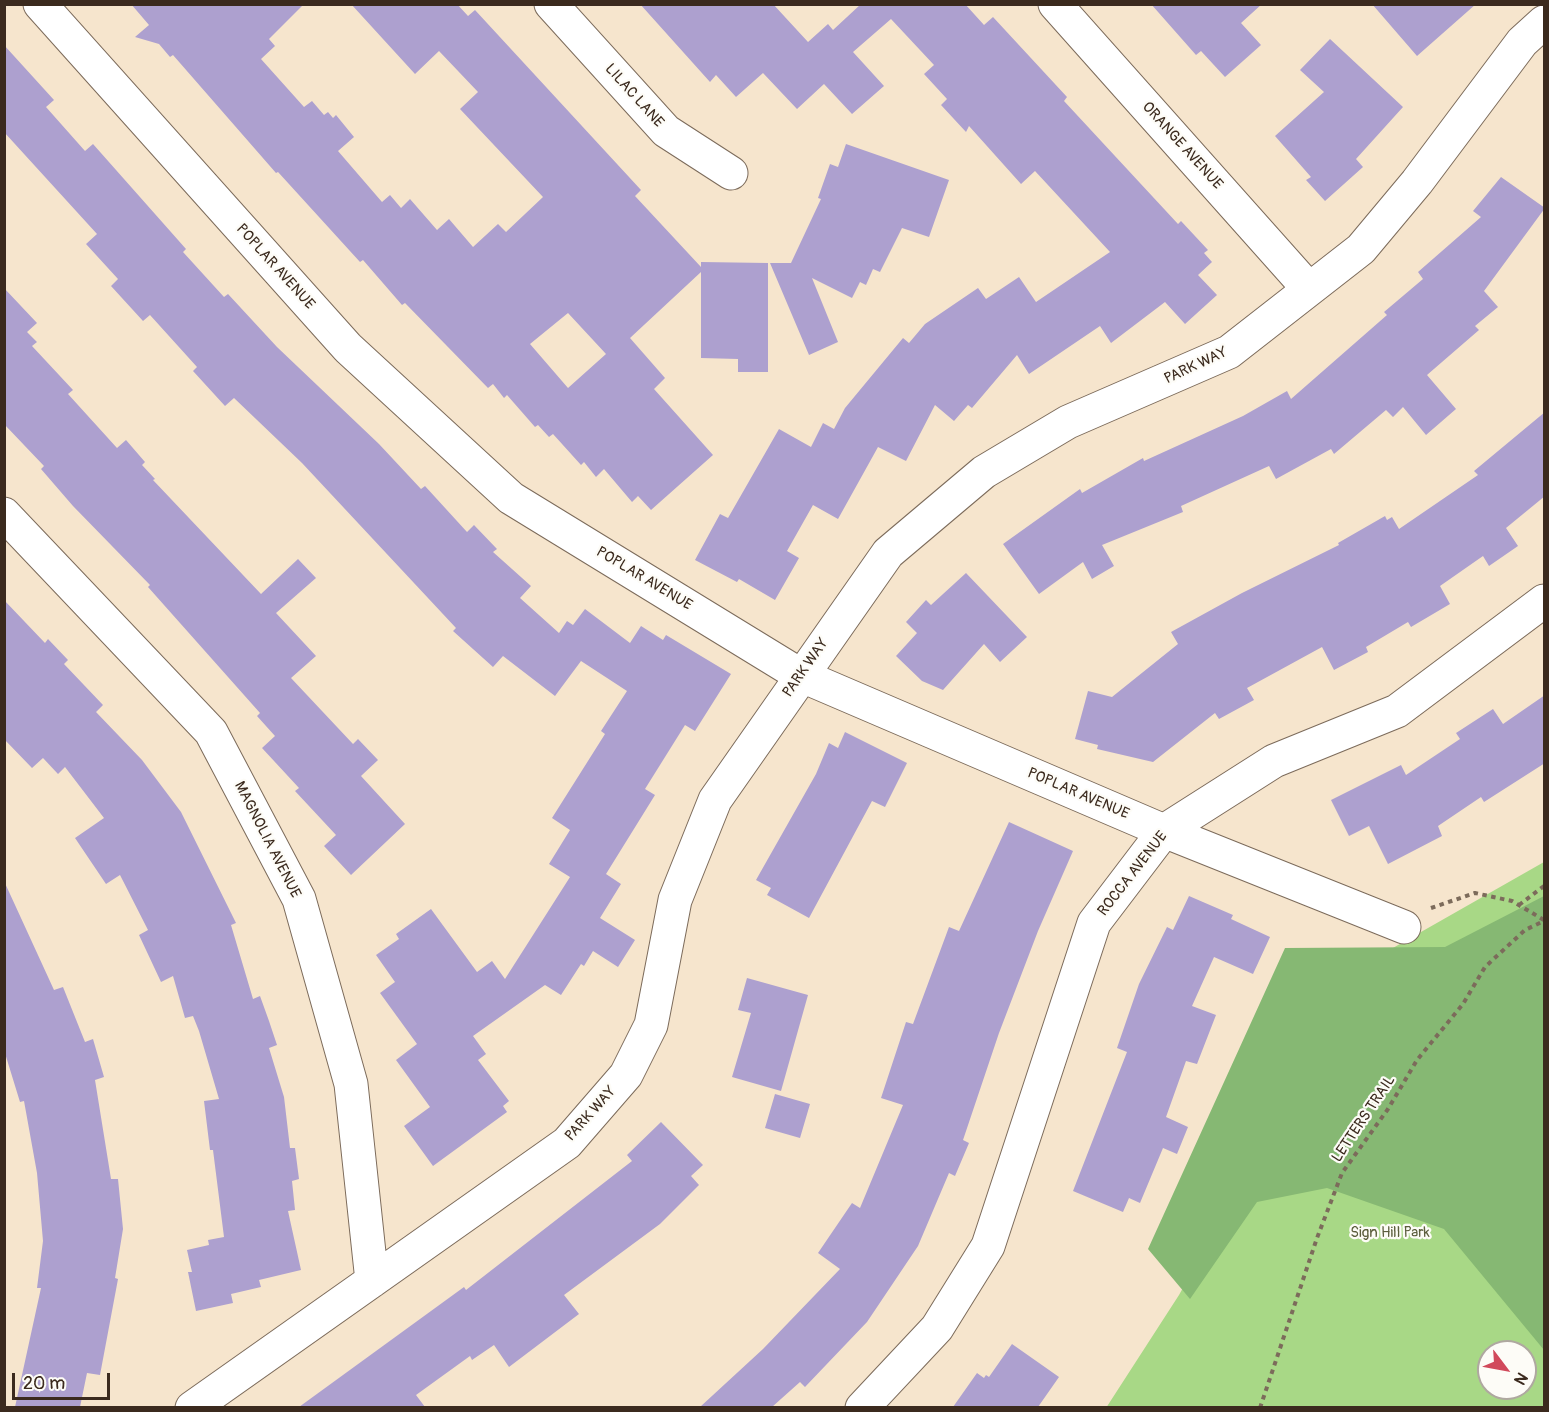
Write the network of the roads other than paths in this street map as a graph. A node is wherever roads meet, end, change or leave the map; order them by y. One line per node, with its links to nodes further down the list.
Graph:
1 (40, 4): 9 (street, POPLAR AVENUE)
2 (551, 4): 5 (street, LILAC LANE)
3 (1055, 4): 6 (street, ORANGE AVENUE)
4 (1545, 22): 6 (street, PARK WAY)
5 (731, 173)
6 (1308, 288): 9 (street, PARK WAY)
7 (4, 514): 12 (street, MAGNOLIA AVENUE)
8 (1545, 602): 10 (street, ROCCA AVENUE)
9 (800, 675): 10 (street, POPLAR AVENUE); 12 (street, PARK WAY)
10 (1164, 831): 11 (street, POPLAR AVENUE); 14 (street, ROCCA AVENUE)
11 (1397, 924)
12 (372, 1281): 13 (street, PARK WAY)
13 (192, 1407)
14 (862, 1407)

